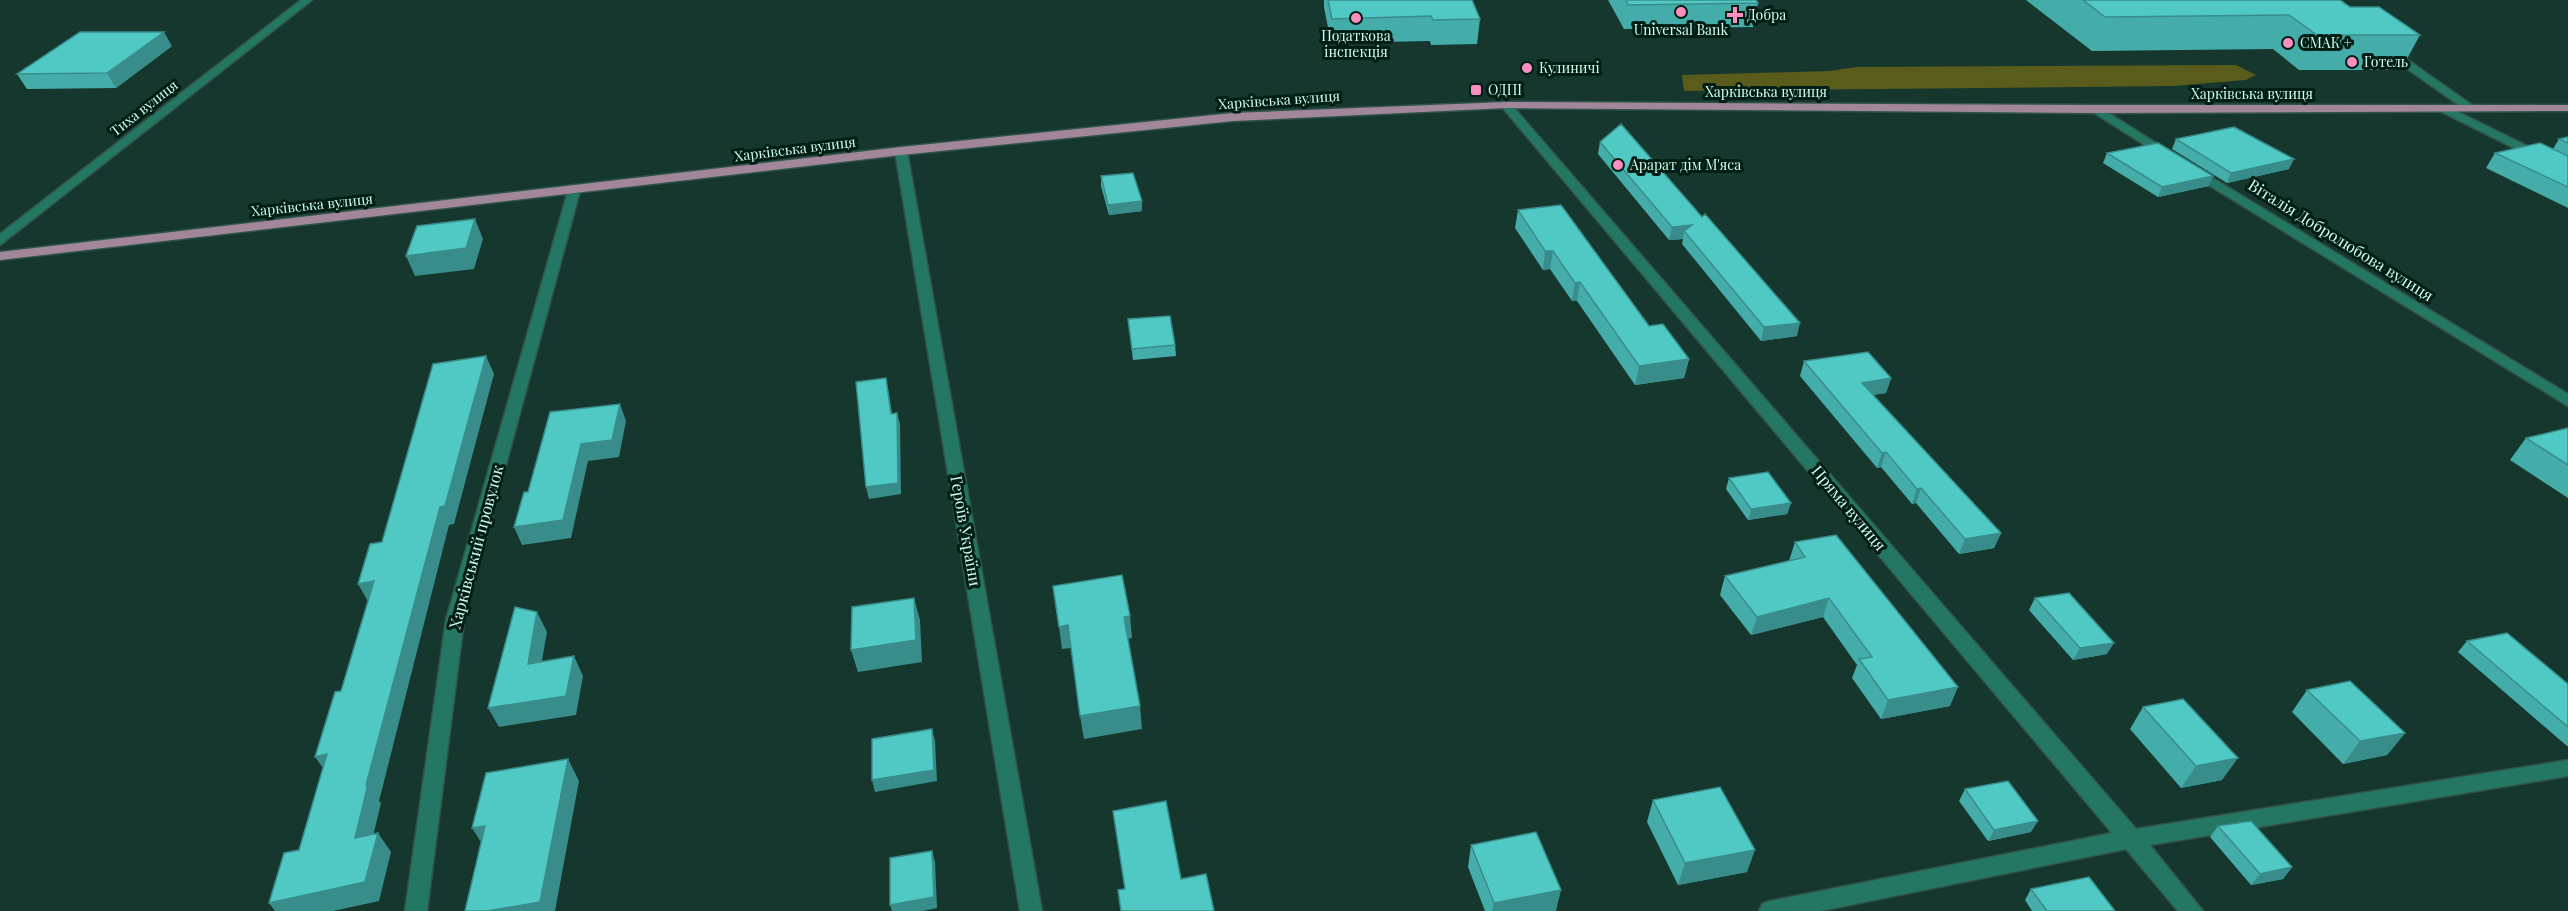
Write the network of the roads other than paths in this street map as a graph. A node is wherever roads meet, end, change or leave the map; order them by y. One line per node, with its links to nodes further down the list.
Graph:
1 (307, 0): 11 (street, Тиха вулиця)
2 (2374, 40): 5 (street)
3 (1506, 105): 7 (main road, Харківська вулиця); 8 (main road, Харківська вулиця); 15 (street, Пряма вулиця)
4 (2442, 108): 5 (main road, Харківська вулиця); 7 (main road, Харківська вулиця); 9 (street)
5 (2470, 108): 6 (main road, Харківська вулиця)
6 (2568, 108)
7 (2095, 109): 13 (street, Віталія Добролюбова вулиця)
8 (901, 152): 10 (main road, Харківська вулиця); 17 (street, Героїв України)
9 (2568, 171)
10 (574, 191): 12 (main road, Харківська вулиця); 16 (street, Харківський провулок)
11 (0, 240)
12 (0, 256)
13 (2568, 401)
14 (2568, 768): 15 (street)
15 (2130, 839): 18 (street); 19 (street, Пряма вулиця)
16 (416, 911)
17 (1031, 911)
18 (1770, 911)
19 (2193, 911)

